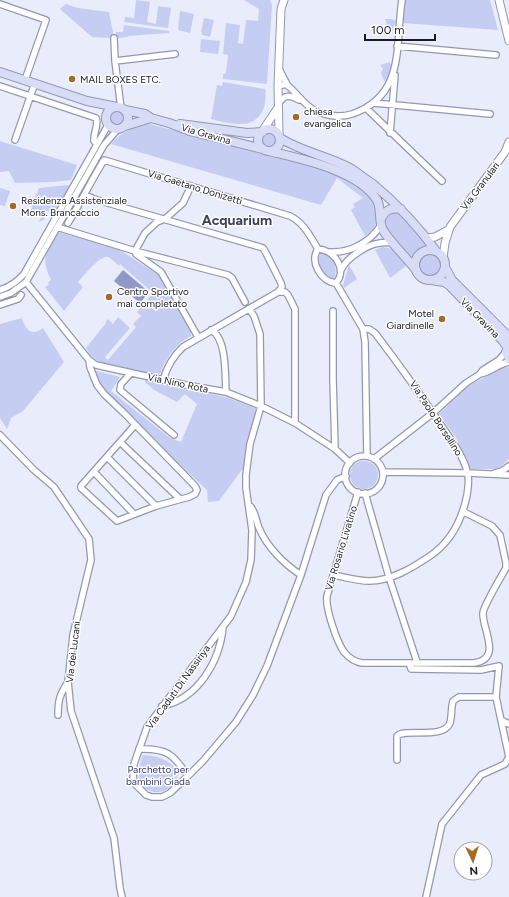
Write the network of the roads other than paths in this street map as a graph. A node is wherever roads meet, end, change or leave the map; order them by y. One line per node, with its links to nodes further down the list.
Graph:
1 (280, 0): 6 (street)
2 (284, 0): 6 (street)
3 (402, 0): 9 (street)
4 (499, 0): 8 (street)
5 (0, 4): 16 (street)
6 (282, 9): 14 (street)
7 (114, 38): 12 (street)
8 (509, 41)
9 (398, 46): 11 (street); 13 (street)
10 (175, 54): 12 (street)
11 (496, 55)
12 (115, 61): 29 (street)
13 (395, 67): 25 (street); 26 (street)
14 (279, 69): 19 (street); 20 (street)
15 (0, 72): 16 (main road)
16 (25, 80): 17 (main road)
17 (35, 83): 22 (street); 23 (main road)
18 (0, 86): 22 (street)
19 (278, 86): 20 (street); 27 (street)
20 (289, 87): 21 (street); 24 (street)
21 (288, 96): 24 (street); 27 (street)
22 (30, 97): 38 (street); 40 (street)
23 (87, 100): 29 (main road); 32 (main road)
24 (301, 100): 28 (street)
25 (374, 103): 26 (street); 28 (street)
26 (393, 105): 30 (street); 36 (street)
27 (278, 106): 35 (street); 37 (street)
28 (366, 108): 36 (street)
29 (121, 109): 31 (main road); 32 (main road); 34 (main road)
30 (490, 114)
31 (151, 118): 33 (main road); 34 (main road)
32 (107, 122): 34 (main road); 40 (street)
33 (169, 123): 35 (main road, Via Gravina); 41 (main road, Via Gravina)
34 (122, 128): 46 (street)
35 (263, 131): 37 (main road); 41 (main road)
36 (390, 133): 42 (street)
37 (279, 136): 41 (main road); 45 (main road)
38 (15, 140)
39 (509, 142): 51 (street, Via Granulari)
40 (98, 144): 46 (street)
41 (266, 150): 48 (main road, Via Gravina)
42 (442, 181)
43 (191, 186): 44 (street, Via Gaetano Donizetti); 47 (street); 54 (street, Via Gaetano Donizetti)
44 (85, 195): 47 (street); 49 (street)
45 (401, 209): 48 (main road); 52 (main road)
46 (58, 220): 50 (street); 62 (street)
47 (165, 220): 55 (street); 67 (street)
48 (381, 222): 53 (main road, Via Gravina); 57 (street)
49 (68, 223)
50 (57, 227): 55 (street); 62 (street)
51 (448, 230): 52 (street); 58 (street)
52 (427, 238): 56 (main road)
53 (393, 242): 60 (main road, Via Gravina); 61 (street)
54 (318, 249): 57 (street); 64 (street)
55 (135, 250): 70 (street); 76 (street)
56 (436, 251): 58 (main road); 60 (main road)
57 (330, 252): 61 (street)
58 (443, 258): 59 (main road)
59 (445, 267): 63 (main road); 77 (main road, Via Gravina)
60 (416, 270): 63 (main road)
61 (340, 272): 64 (street)
62 (24, 280): 65 (street); 66 (street); 68 (street); 79 (street, Via Nino Rota)
63 (431, 280): 78 (main road, Via Gravina)
64 (336, 283): 74 (street)
65 (0, 290)
66 (15, 291): 68 (street); 69 (street)
67 (278, 292): 72 (street); 87 (street)
68 (21, 296): 71 (street)
69 (0, 297)
70 (245, 302)
71 (0, 305)
72 (249, 309): 75 (street); 85 (street, Via Caduti Di Nassiriya)
73 (333, 311): 92 (street)
74 (363, 329): 86 (street, Via Paolo Borsellino); 93 (street)
75 (211, 330): 76 (street); 84 (street)
76 (198, 337): 83 (street)
77 (509, 338)
78 (508, 350): 82 (street)
79 (89, 360): 81 (street, Via Nino Rota); 88 (street)
80 (509, 362): 82 (street)
81 (131, 373): 83 (street, Via Nino Rota); 90 (street)
82 (480, 374): 86 (street)
83 (163, 380): 84 (street, Via Nino Rota)
84 (226, 392): 85 (street, Via Nino Rota)
85 (261, 406): 87 (street, Via Nino Rota); 108 (street, Via Caduti Di Nassiriya)
86 (433, 413): 95 (street); 100 (street, Via Paolo Borsellino)
87 (296, 423): 92 (street, Via Nino Rota)
88 (134, 425): 91 (street); 106 (street)
89 (0, 435): 118 (street, Via dei Lucani)
90 (174, 435)
91 (120, 442): 94 (street); 106 (street)
92 (335, 448): 96 (street, Via Nino Rota)
93 (367, 456): 95 (street); 96 (street)
94 (107, 457): 98 (street); 107 (street)
95 (374, 459): 99 (street)
96 (350, 463): 103 (street)
97 (509, 466): 101 (street)
98 (94, 472): 110 (street); 110 (street)
99 (383, 472): 100 (street); 105 (street)
100 (468, 473): 101 (street); 109 (street, Via Paolo Borsellino)
101 (490, 474): 102 (street)
102 (509, 475)
103 (346, 476): 104 (street); 112 (street, Via Caduti Di Nassiriya)
104 (358, 492): 105 (street); 113 (street, Via Rosario Livatino)
105 (365, 493): 114 (street)
106 (180, 499): 107 (street)
107 (156, 506): 110 (street)
108 (250, 506): 112 (street); 115 (street, Via Caduti Di Nassiriya)
109 (464, 512): 111 (street); 114 (street, Via Paolo Borsellino)
110 (134, 514)
111 (508, 562): 116 (street)
112 (301, 575): 126 (street, Via Caduti Di Nassiriya)
113 (333, 575): 114 (street, Via Paolo Borsellino); 117 (street, Via Rosario Livatino)
114 (389, 577): 116 (street)
115 (223, 627): 120 (street, Via Caduti Di Nassiriya); 120 (street)
116 (417, 662): 117 (street)
117 (410, 663): 119 (street)
118 (68, 682): 121 (street); 127 (street, Via dei Lucani)
119 (496, 697): 122 (street); 125 (street)
120 (162, 706): 124 (street, Via Caduti Di Nassiriya)
121 (58, 715)
122 (501, 720): 123 (street); 128 (street)
123 (509, 724)
124 (139, 749): 126 (street); 126 (street, Via Caduti Di Nassiriya)
125 (397, 760)
126 (188, 776)
127 (122, 897)
128 (426, 897)

